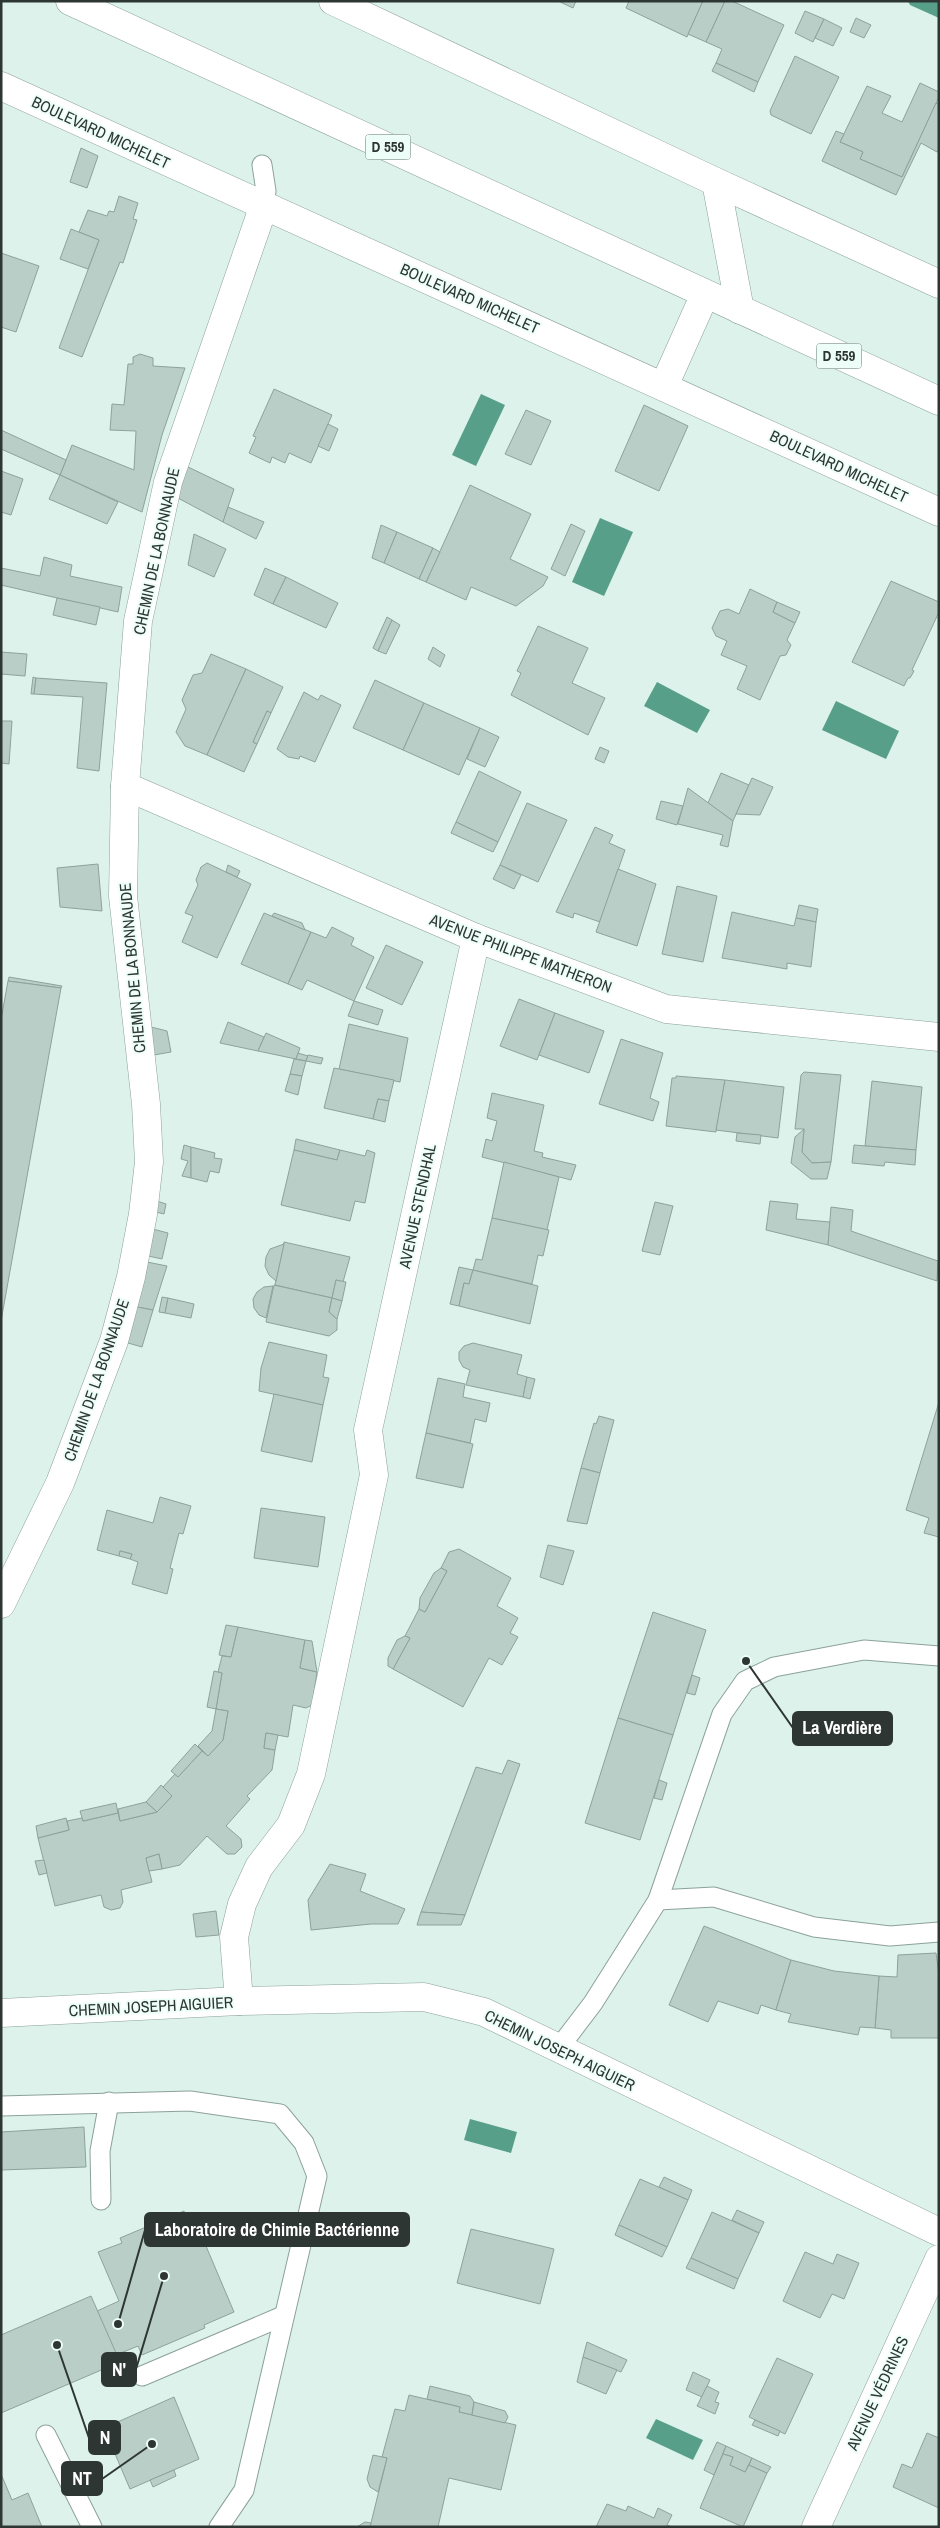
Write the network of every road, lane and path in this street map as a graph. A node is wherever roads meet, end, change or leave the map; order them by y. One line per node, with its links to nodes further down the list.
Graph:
1 (70, 1): 8 (street, D 559)
2 (333, 1): 5 (street)
3 (1, 86): 6 (street, BOULEVARD MICHELET)
4 (262, 165): 6 (lane)
5 (716, 182): 7 (street); 9 (street)
6 (264, 205): 10 (street, BOULEVARD MICHELET); 13 (street, CHEMIN DE LA BONNAUDE)
7 (939, 284)
8 (705, 294): 9 (street, D 559); 10 (street)
9 (740, 310): 11 (street, D 559)
10 (664, 386): 12 (street, BOULEVARD MICHELET)
11 (939, 401)
12 (939, 512)
13 (125, 786): 14 (street, AVENUE PHILIPPE MATHERON); 16 (street, CHEMIN DE LA BONNAUDE)
14 (476, 938): 15 (street, AVENUE PHILIPPE MATHERON); 20 (street, AVENUE STENDHAL)
15 (939, 1037)
16 (1, 1604)
17 (939, 1656): 18 (lane)
18 (658, 1900): 19 (lane); 22 (lane)
19 (939, 1932)
20 (238, 2001): 21 (street, CHEMIN JOSEPH AIGUIER); 22 (street, CHEMIN JOSEPH AIGUIER)
21 (1, 2014)
22 (558, 2049): 26 (street, CHEMIN JOSEPH AIGUIER)
23 (109, 2102): 24 (lane); 25 (lane); 28 (lane)
24 (1, 2106)
25 (101, 2200)
26 (939, 2232)
27 (939, 2259): 33 (street, AVENUE VÉDRINES)
28 (283, 2316): 29 (lane); 32 (lane)
29 (142, 2376)
30 (46, 2435): 31 (lane)
31 (92, 2527)
32 (219, 2527)
33 (816, 2527)

